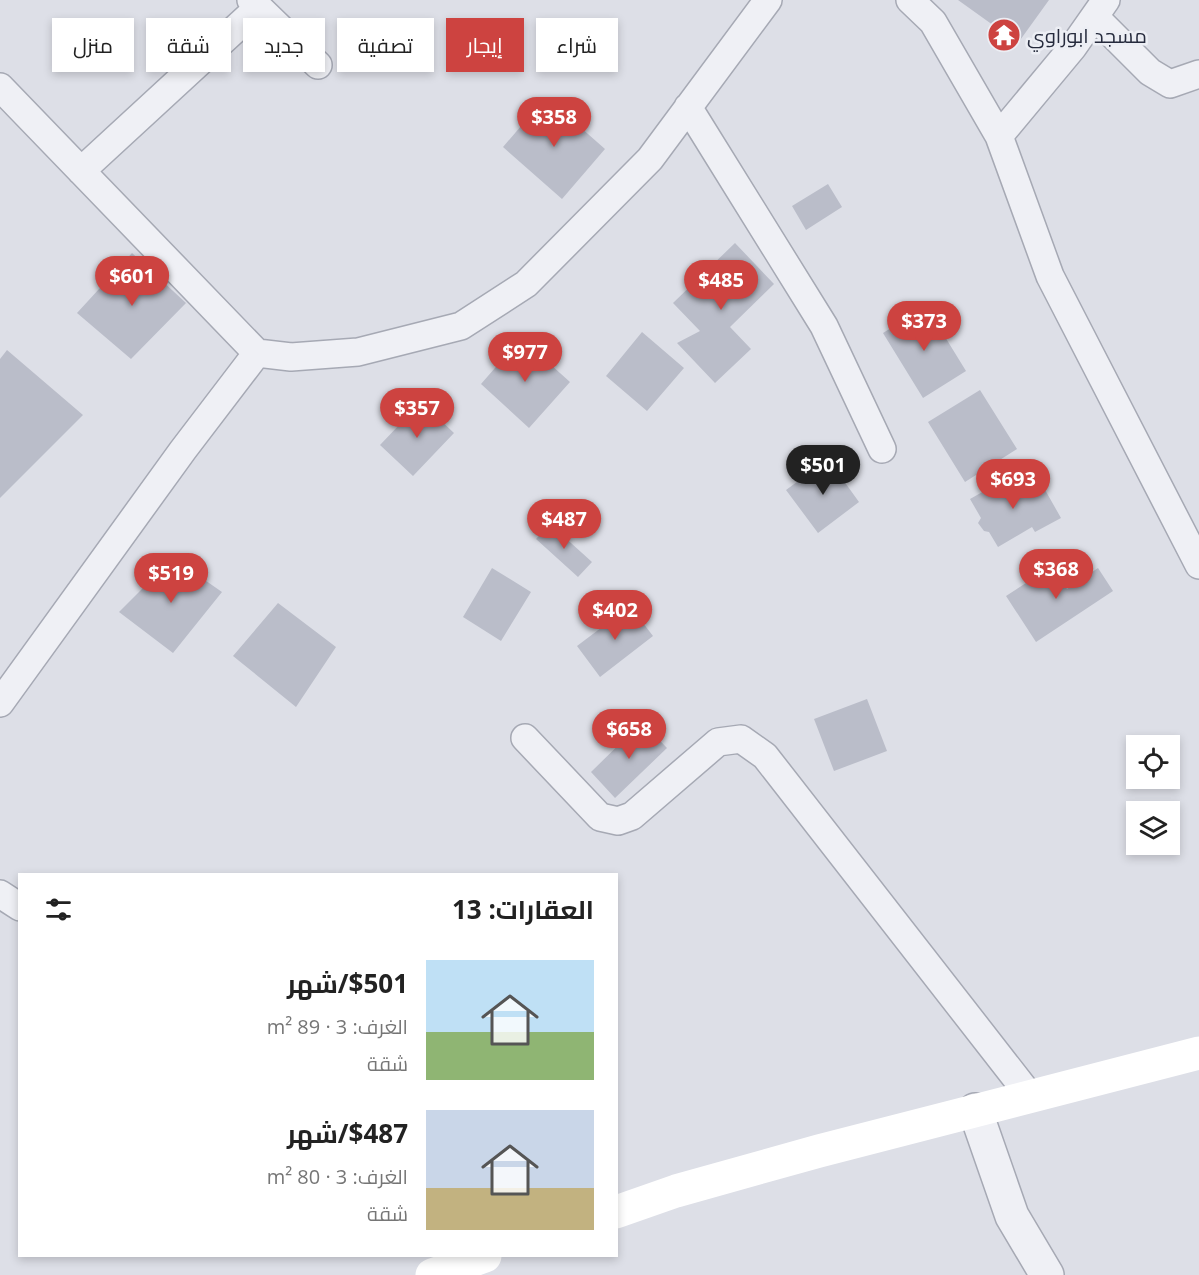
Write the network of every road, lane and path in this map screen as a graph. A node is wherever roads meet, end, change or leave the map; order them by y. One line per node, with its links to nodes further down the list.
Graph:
1 (768, 0): 8 (street)
2 (910, 0): 9 (street)
3 (255, 4): 5 (street); 10 (street)
4 (1101, 8): 6 (street); 9 (street)
5 (269, 18)
6 (1199, 74)
7 (0, 87): 10 (street)
8 (688, 107): 11 (street); 12 (street)
9 (999, 136): 13 (street)
10 (81, 171): 11 (street)
11 (257, 353): 14 (street)
12 (882, 449)
13 (1199, 565)
14 (0, 703)
15 (525, 738): 19 (street)
16 (0, 894): 17 (street)
17 (18, 906)
18 (1199, 1053): 19 (main road)
19 (1030, 1096): 20 (main road)
20 (975, 1110): 21 (main road); 24 (street)
21 (618, 1211)
22 (477, 1257): 23 (main road)
23 (432, 1275)
24 (1047, 1275)

